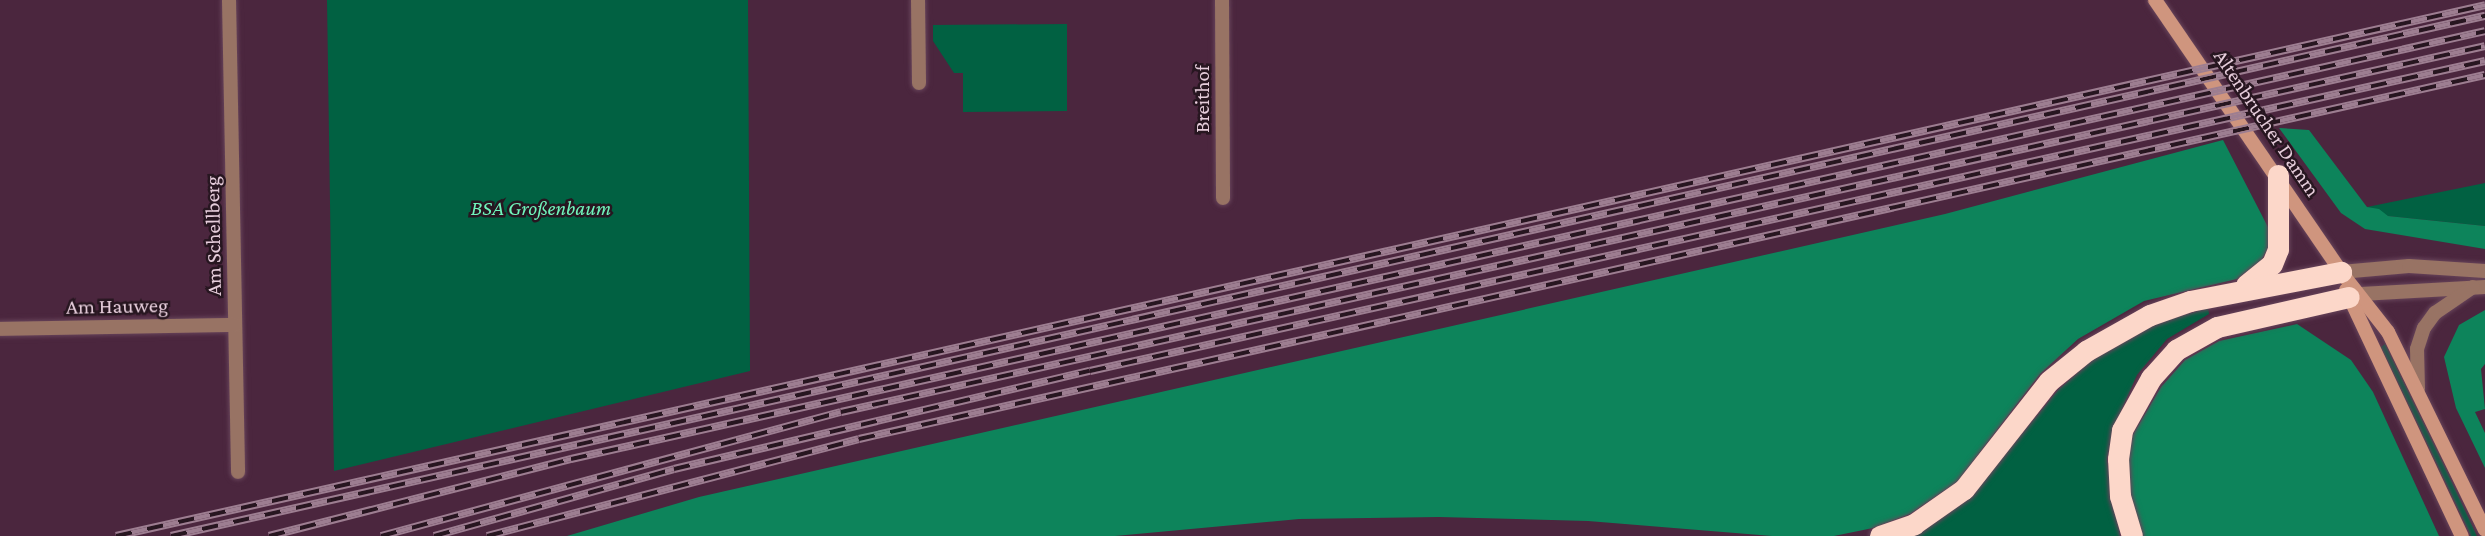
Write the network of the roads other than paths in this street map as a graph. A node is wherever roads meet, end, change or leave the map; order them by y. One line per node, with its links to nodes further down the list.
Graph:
1 (229, 0): 13 (street, Am Schellberg)
2 (918, 0): 5 (street)
3 (1222, 0): 7 (street, Breithof)
4 (2155, 0): 6 (main road, Altenbrucher Damm)
5 (919, 83)
6 (2278, 175): 9 (main road, Altenbrucher Damm); 11 (highway)
7 (1223, 198)
8 (2485, 271): 9 (street)
9 (2341, 272): 11 (highway); 12 (main road, Altenbrucher Damm)
10 (2479, 287): 12 (street); 15 (street)
11 (2239, 290): 18 (highway)
12 (2355, 296): 15 (main road, Altenbrucher Damm); 19 (highway); 20 (main road, Altenbrucher Damm)
13 (235, 325): 14 (street, Am Hauweg); 16 (street, Am Schellberg)
14 (0, 328)
15 (2418, 389): 17 (main road, Altenbrucher Damm)
16 (238, 472)
17 (2485, 530)
18 (1880, 536)
19 (2132, 536)
20 (2462, 536)

